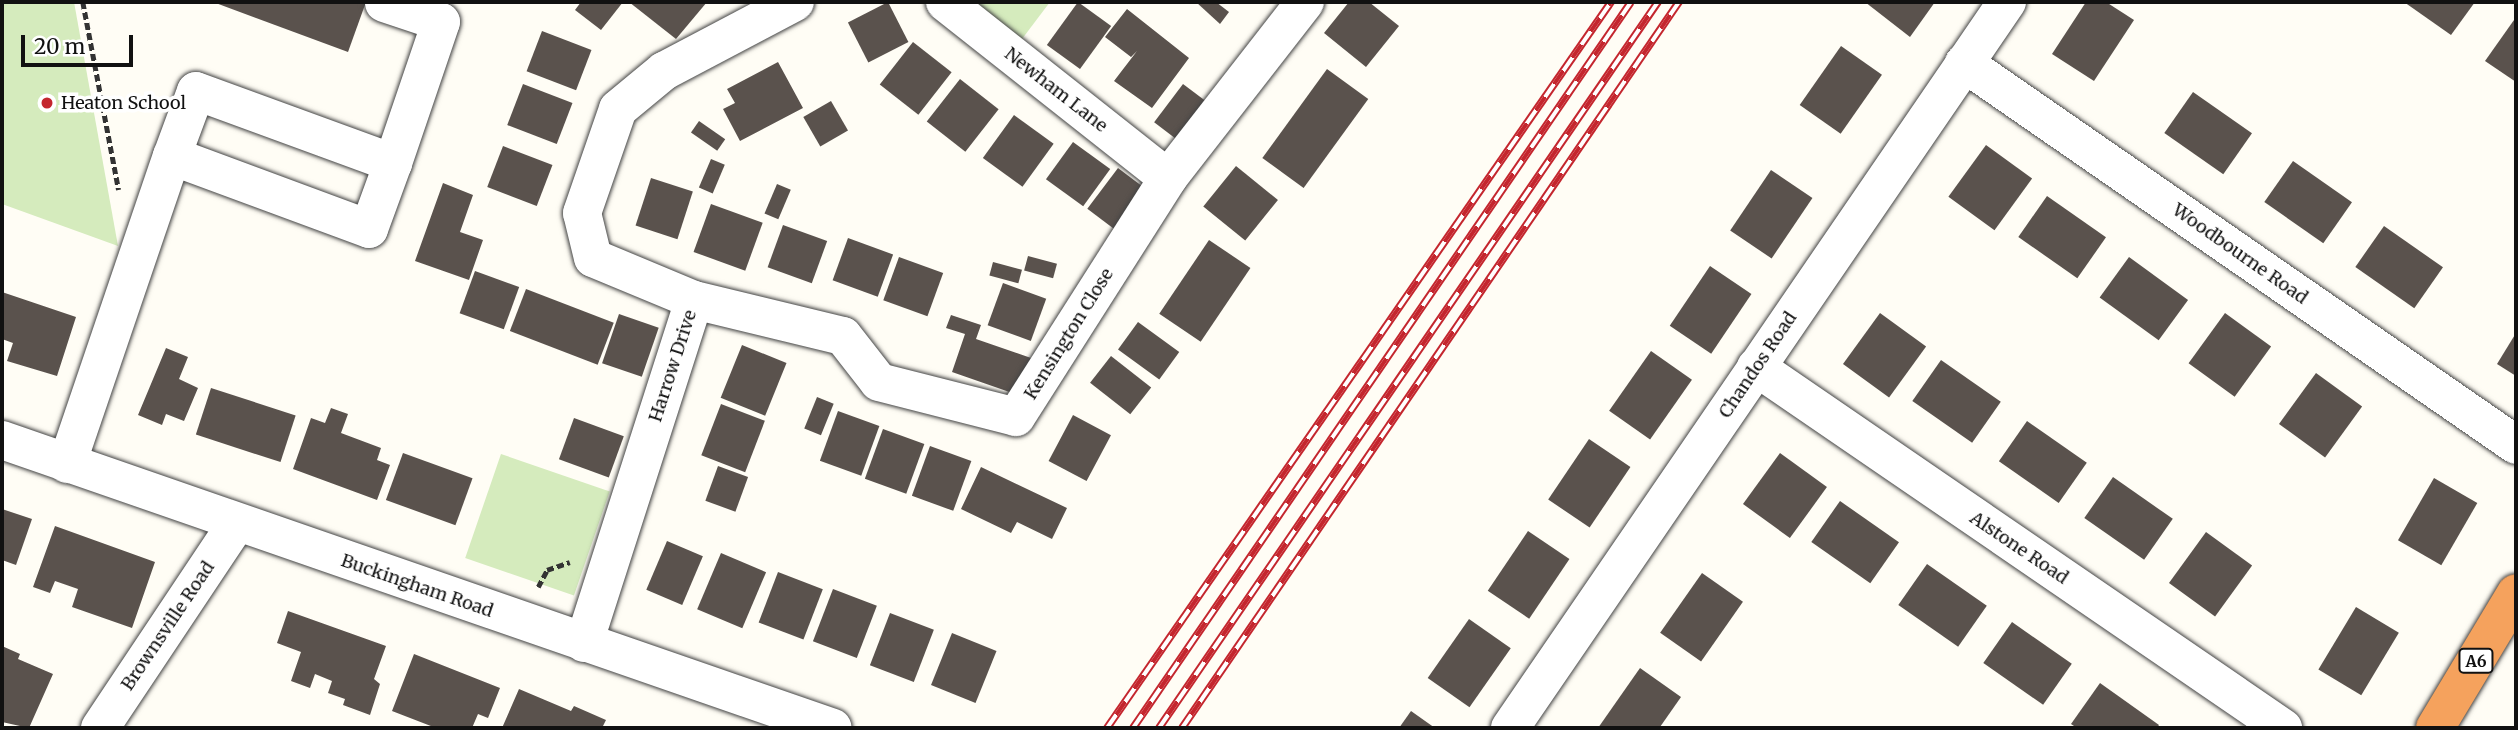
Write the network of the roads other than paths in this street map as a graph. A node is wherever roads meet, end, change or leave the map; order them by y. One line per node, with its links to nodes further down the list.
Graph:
1 (795, 2): 10 (street, Harrow Drive)
2 (945, 2): 9 (street, Newham Lane)
3 (1305, 2): 9 (street, Kensington Close)
4 (2007, 2): 6 (street, Chandos Road)
5 (384, 3): 8 (street)
6 (1964, 63): 11 (street, Chandos Road); 13 (street, Woodbourne Road)
7 (172, 156): 8 (street); 8 (street); 14 (street)
8 (393, 163)
9 (1168, 178): 10 (street, Kensington Close)
10 (694, 300): 17 (street, Harrow Drive)
11 (1756, 367): 20 (street, Chandos Road); 21 (street, Alstone Road)
12 (2, 440): 14 (street, Buckingham Road)
13 (2516, 445)
14 (67, 464): 15 (street, Buckingham Road)
15 (236, 524): 17 (street, Buckingham Road); 18 (street, Brownsville Road)
16 (2516, 593): 22 (highway, A6)
17 (584, 643): 19 (street, Buckingham Road)
18 (100, 728)
19 (833, 728)
20 (1510, 728)
21 (2283, 728)
22 (2435, 728)

